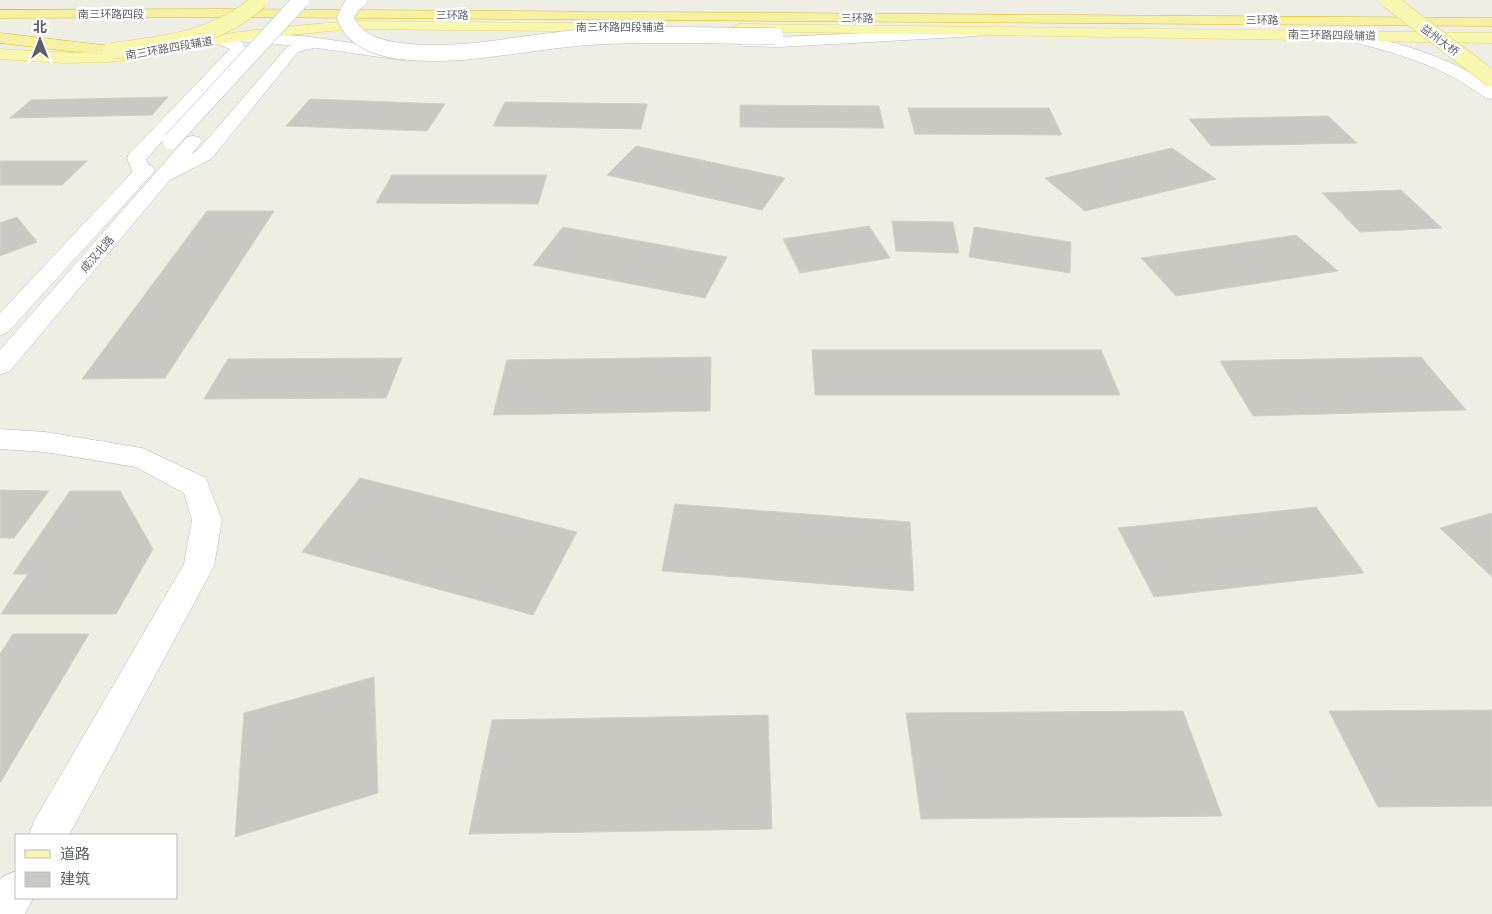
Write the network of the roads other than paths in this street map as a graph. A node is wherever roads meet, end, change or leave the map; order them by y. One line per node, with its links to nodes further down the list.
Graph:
1 (260, 0): 24 (main road, bridge)
2 (301, 0): 29 (main road, 成汉北路, bridge)
3 (318, 0): 30 (main road, 成汉北路)
4 (358, 0): 16 (main road, 南三环路四段辅道, bridge)
5 (1388, 0): 27 (main road, 益州大桥, bridge)
6 (1409, 2): 7 (highway); 26 (main road, 益州大桥)
7 (1372, 3)
8 (223, 13): 9 (highway, 南三环路四段); 10 (highway, 三环路); 12 (highway)
9 (0, 14)
10 (1088, 19): 11 (highway, 三环路); 14 (highway)
11 (1492, 22)
12 (0, 24)
13 (1023, 30): 14 (main road, 南三环路四段辅道); 16 (main road, 南三环路四段辅道); 19 (main road, 南三环路四段辅道)
14 (1195, 33): 15 (main road, 南三环路四段辅道)
15 (1342, 35): 18 (main road, 南三环路四段辅道); 28 (main road)
16 (877, 37): 20 (main road, 南三环路四段辅道)
17 (0, 38): 24 (highway)
18 (1492, 38)
19 (218, 39): 20 (main road, 南三环路四段辅道); 23 (main road); 25 (main road, 南三环路四段辅道)
20 (315, 43): 22 (main road)
21 (0, 44): 24 (main road)
22 (293, 49): 23 (main road); 30 (main road)
23 (238, 50): 29 (main road)
24 (111, 51)
25 (0, 54)
26 (1492, 65)
27 (1492, 80)
28 (1492, 94)
29 (142, 174): 31 (main road, 成汉北路)
30 (166, 175): 32 (main road, 成汉北路)
31 (0, 327)
32 (0, 366)
33 (0, 439): 34 (main road)
34 (49, 834)
35 (15, 893): 36 (main road)
36 (3, 914)

